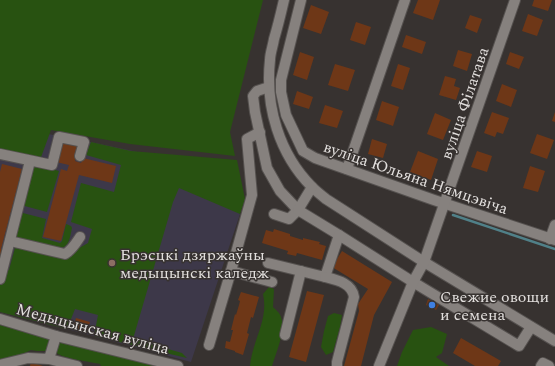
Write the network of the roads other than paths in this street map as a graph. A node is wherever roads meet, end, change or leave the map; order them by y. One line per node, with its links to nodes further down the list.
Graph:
1 (284, 0): 5 (street)
2 (301, 0): 10 (street, вуліца Юльяна Нямцэвіча)
3 (405, 0): 10 (street)
4 (515, 0): 12 (street, вуліца Філатава)
5 (269, 87): 6 (street); 11 (street)
6 (260, 132): 13 (street); 22 (street)
7 (0, 154): 9 (street)
8 (80, 156): 9 (street)
9 (30, 161): 19 (street)
10 (347, 169): 12 (street, вуліца Юльяна Нямцэвіча)
11 (312, 187): 13 (street); 21 (street)
12 (445, 204): 18 (street, вуліца Юльяна Нямцэвіча); 21 (street, вуліца Філатава)
13 (298, 210): 14 (street); 16 (street)
14 (274, 214)
15 (555, 224): 18 (street)
16 (339, 235): 24 (street); 27 (street)
17 (80, 237): 19 (street)
18 (552, 240)
19 (10, 241): 25 (street)
20 (268, 262): 23 (street)
21 (424, 262): 27 (street, вуліца Філатава); 29 (street)
22 (231, 271): 26 (street); 33 (street)
23 (301, 271): 24 (street); 30 (street)
24 (325, 277): 39 (street)
25 (0, 280)
26 (272, 282)
27 (413, 282): 29 (street); 40 (street, вуліца Філатава)
28 (0, 319): 31 (street, Медыцынская вуліца)
29 (531, 327): 32 (street)
30 (285, 335)
31 (56, 336): 34 (street); 38 (street, Медыцынская вуліца)
32 (555, 341)
33 (209, 345)
34 (49, 359): 35 (street); 37 (street)
35 (19, 364): 36 (street)
36 (0, 366)
37 (77, 366)
38 (178, 366)
39 (337, 366)
40 (379, 366)
41 (541, 366): 42 (street)
42 (549, 366)

